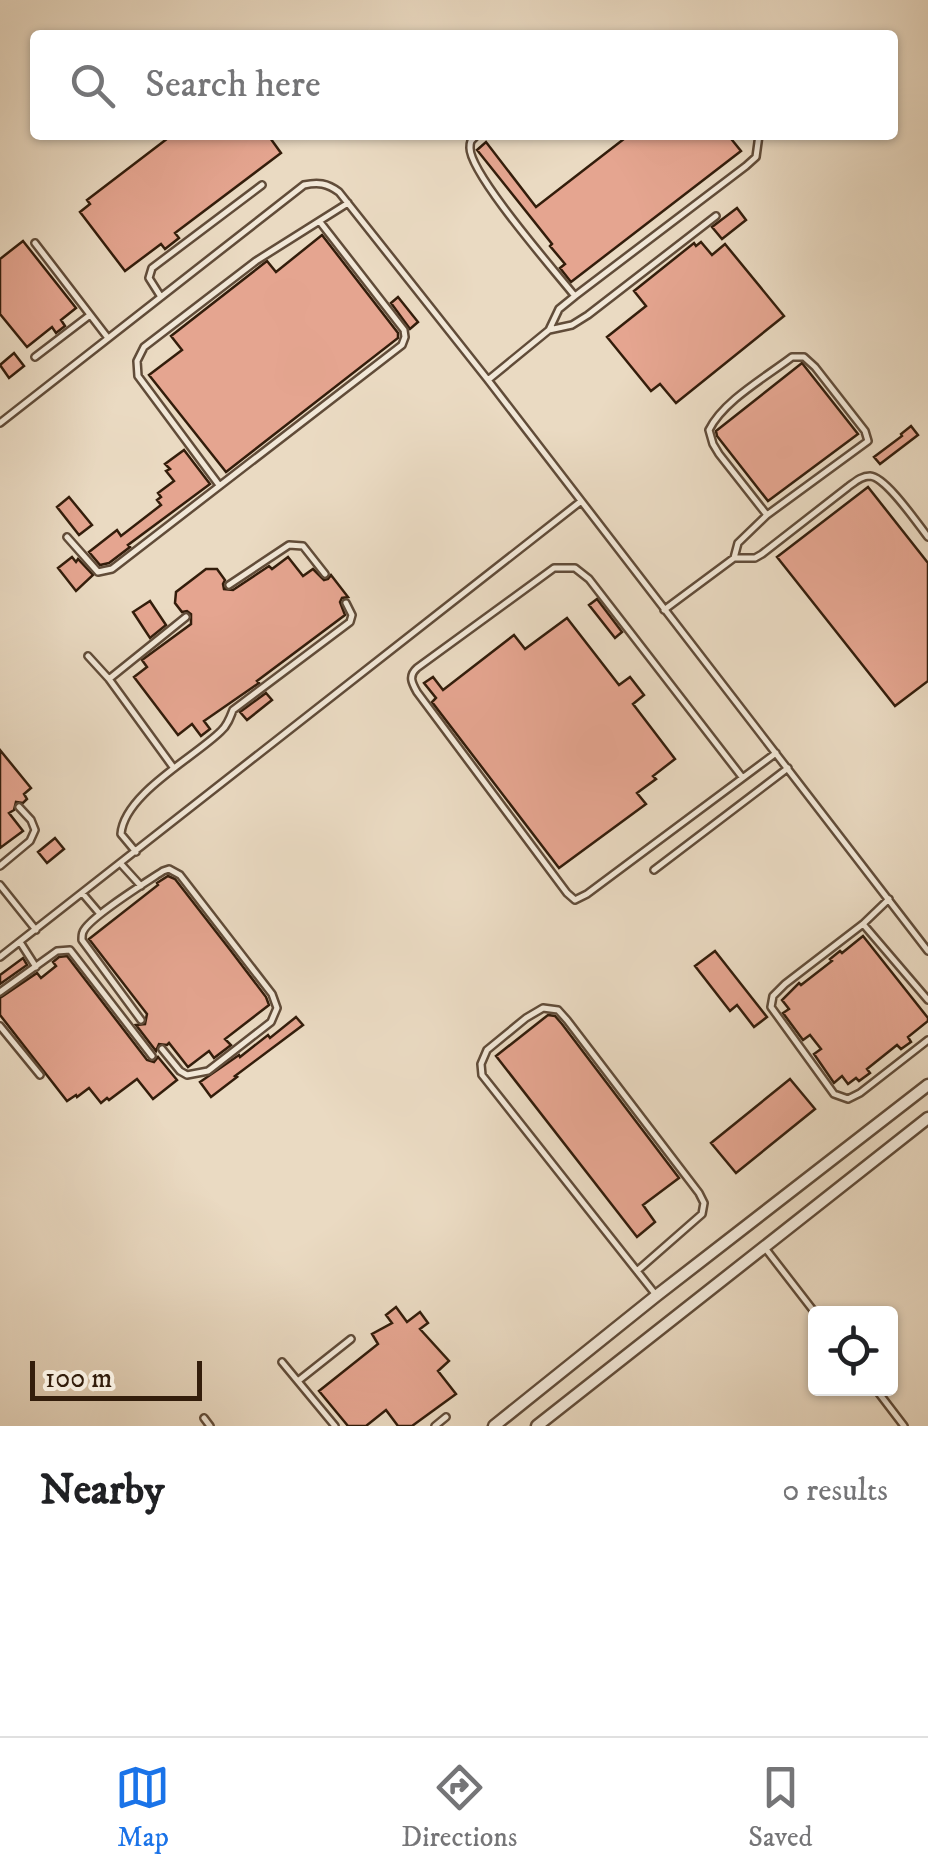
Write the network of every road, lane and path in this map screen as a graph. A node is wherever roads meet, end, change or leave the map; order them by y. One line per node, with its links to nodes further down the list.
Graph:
1 (472, 140): 8 (lane)
2 (758, 140): 8 (lane)
3 (262, 186): 9 (lane)
4 (348, 202): 6 (lane); 9 (lane); 14 (lane)
5 (716, 216): 11 (lane)
6 (320, 222): 16 (lane); 16 (lane)
7 (35, 243): 10 (lane)
8 (575, 296): 11 (lane)
9 (161, 297): 12 (lane)
10 (90, 315): 12 (lane); 13 (lane)
11 (549, 330): 14 (lane)
12 (108, 338): 15 (lane)
13 (35, 358)
14 (488, 380): 17 (lane)
15 (2, 418)
16 (219, 484): 20 (lane)
17 (580, 502): 25 (lane); 34 (lane)
18 (767, 514): 18 (lane); 21 (lane)
19 (928, 536): 21 (lane)
20 (67, 537)
21 (734, 558): 25 (lane)
22 (325, 574): 23 (lane)
23 (229, 585)
24 (346, 602): 30 (lane)
25 (664, 610): 29 (lane)
26 (186, 617): 28 (lane)
27 (88, 656): 28 (lane)
28 (109, 680): 30 (lane)
29 (776, 753): 31 (lane); 32 (lane)
30 (173, 767): 34 (lane)
31 (788, 768): 37 (lane); 41 (lane)
32 (742, 777): 32 (lane)
33 (19, 806): 36 (lane)
34 (136, 852): 35 (lane)
35 (121, 864): 39 (lane); 40 (lane)
36 (0, 866)
37 (654, 870)
38 (0, 885): 44 (lane)
39 (141, 886): 42 (lane); 54 (lane)
40 (82, 894): 42 (lane); 44 (lane)
41 (889, 899): 43 (lane); 46 (lane)
42 (100, 914): 51 (lane)
43 (863, 924): 50 (lane); 53 (lane)
44 (36, 930): 45 (lane)
45 (20, 942): 47 (lane); 48 (lane)
46 (928, 950)
47 (0, 957)
48 (36, 967): 49 (lane); 55 (lane)
49 (0, 992)
50 (928, 1000)
51 (141, 1020)
52 (0, 1026): 56 (lane)
53 (928, 1040)
54 (162, 1049)
55 (152, 1056)
56 (40, 1075)
57 (928, 1085): 61 (street)
58 (928, 1118): 59 (street)
59 (765, 1248): 62 (lane); 73 (street)
60 (637, 1271): 60 (lane); 61 (lane)
61 (656, 1296): 72 (street)
62 (810, 1306)
63 (351, 1339): 65 (lane)
64 (282, 1362): 65 (lane)
65 (298, 1381): 70 (lane)
66 (881, 1396): 74 (lane)
67 (446, 1417): 71 (lane)
68 (204, 1418): 69 (lane)
69 (210, 1426)
70 (335, 1426)
71 (435, 1426)
72 (494, 1426)
73 (537, 1426)
74 (904, 1426)

